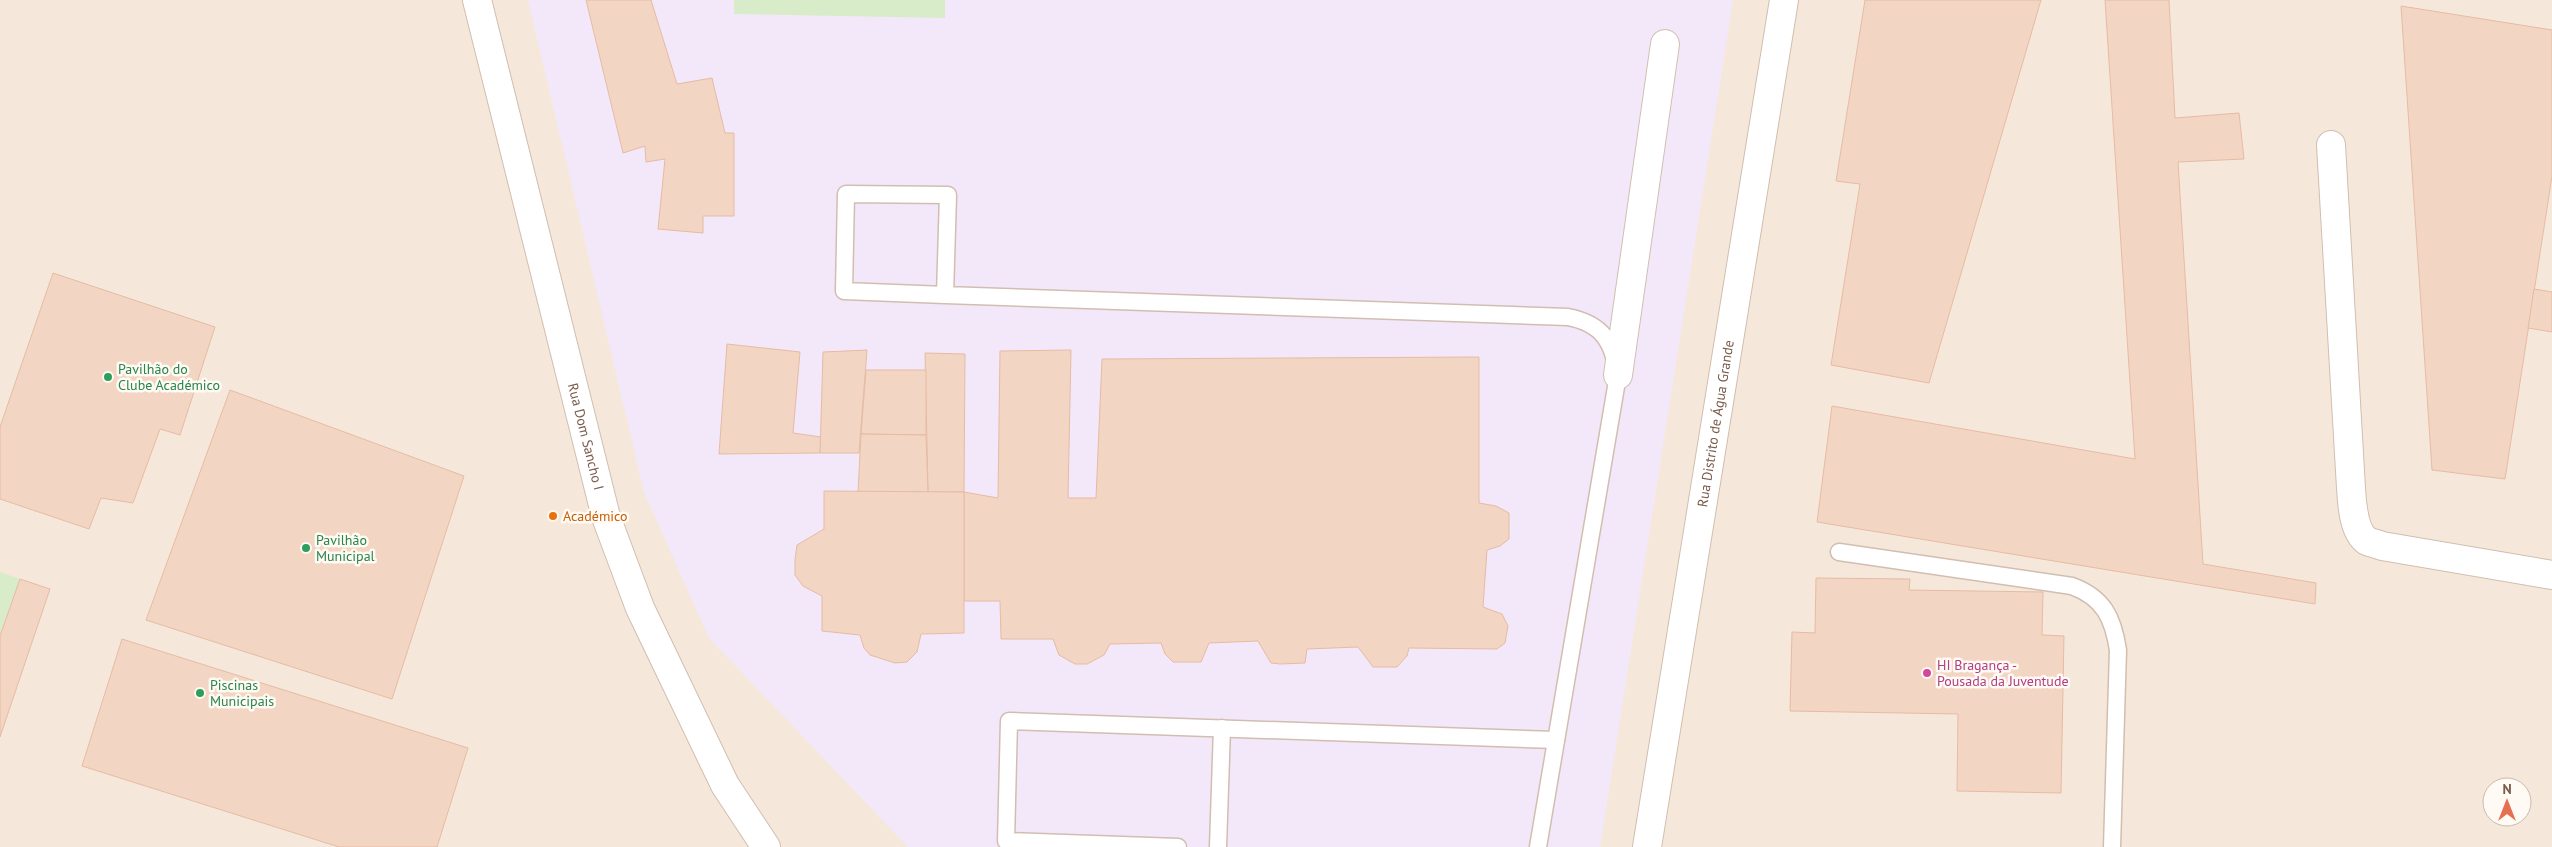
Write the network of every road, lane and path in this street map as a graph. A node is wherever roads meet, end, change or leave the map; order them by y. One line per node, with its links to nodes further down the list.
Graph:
1 (477, 0): 11 (street, Rua Dom Sancho I)
2 (1784, 0): 15 (street, Rua Distrito de Água Grande)
3 (1665, 44): 6 (street)
4 (2331, 145): 8 (street)
5 (945, 295): 5 (lane); 6 (lane)
6 (1618, 375): 10 (lane)
7 (1839, 552): 16 (lane)
8 (2552, 575)
9 (1222, 728): 10 (lane); 12 (lane); 13 (lane)
10 (1556, 740): 14 (lane)
11 (766, 847)
12 (1178, 847)
13 (1218, 847)
14 (1538, 847)
15 (1647, 847)
16 (2112, 847)

